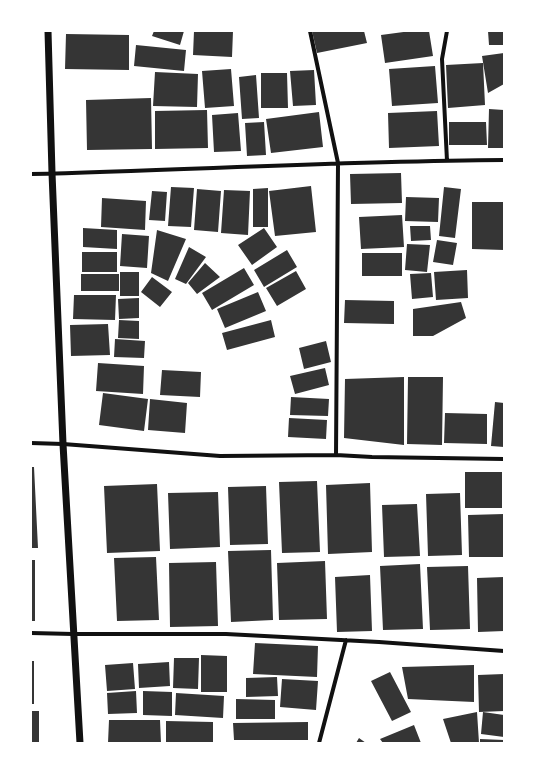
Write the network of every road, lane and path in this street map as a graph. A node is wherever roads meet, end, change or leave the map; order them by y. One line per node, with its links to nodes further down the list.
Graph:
1 (48, 31): 7 (street)
2 (310, 31): 6 (street)
3 (447, 31): 4 (street)
4 (447, 160): 5 (street); 6 (street)
5 (504, 160)
6 (338, 163): 7 (street); 11 (street)
7 (52, 173): 8 (street); 10 (street)
8 (31, 174)
9 (31, 443): 10 (street)
10 (63, 444): 11 (street); 14 (street)
11 (336, 455): 12 (street)
12 (504, 459)
13 (31, 633): 14 (street)
14 (73, 634): 15 (street); 17 (street)
15 (346, 640): 16 (street); 18 (street)
16 (504, 651)
17 (80, 743)
18 (320, 743)

